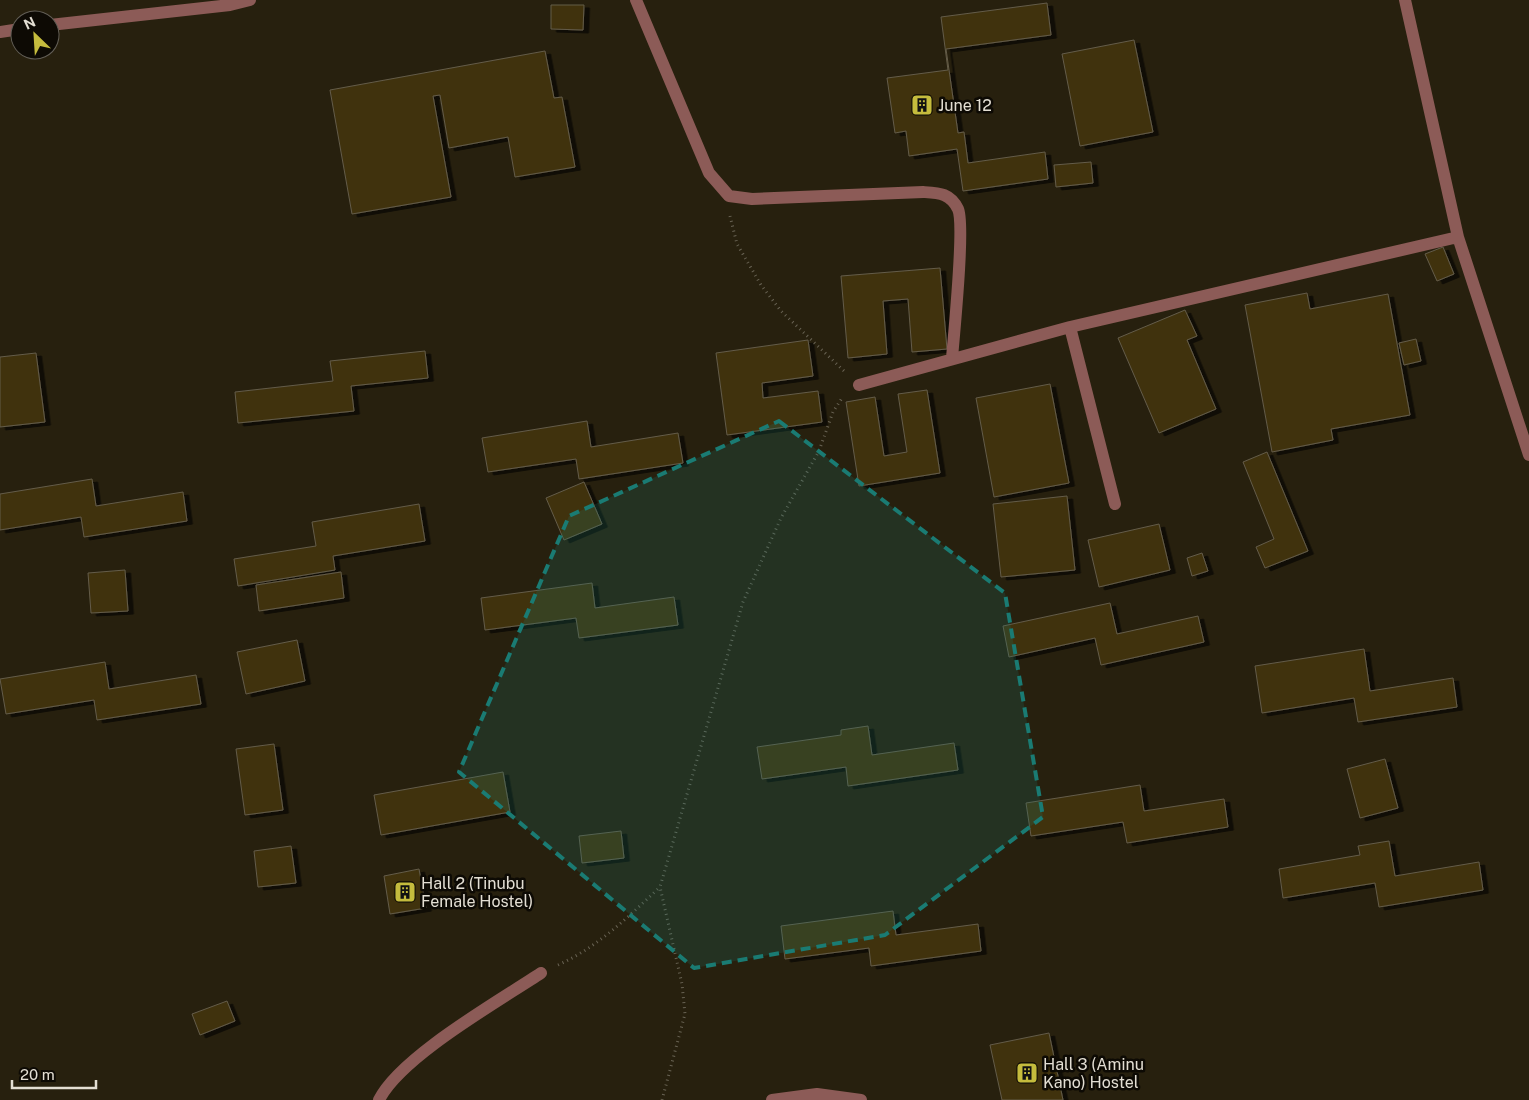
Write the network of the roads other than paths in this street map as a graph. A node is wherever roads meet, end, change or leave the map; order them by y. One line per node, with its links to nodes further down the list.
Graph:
1 (250, 0): 4 (street)
2 (636, 0): 7 (street)
3 (1405, 0): 5 (street)
4 (60, 24)
5 (1458, 237): 6 (street); 9 (street)
6 (1070, 327): 7 (street); 10 (street)
7 (952, 358): 8 (street)
8 (859, 385)
9 (1529, 455)
10 (1115, 504)
11 (541, 973): 12 (street)
12 (379, 1100)
13 (772, 1100): 14 (street)
14 (861, 1100)

